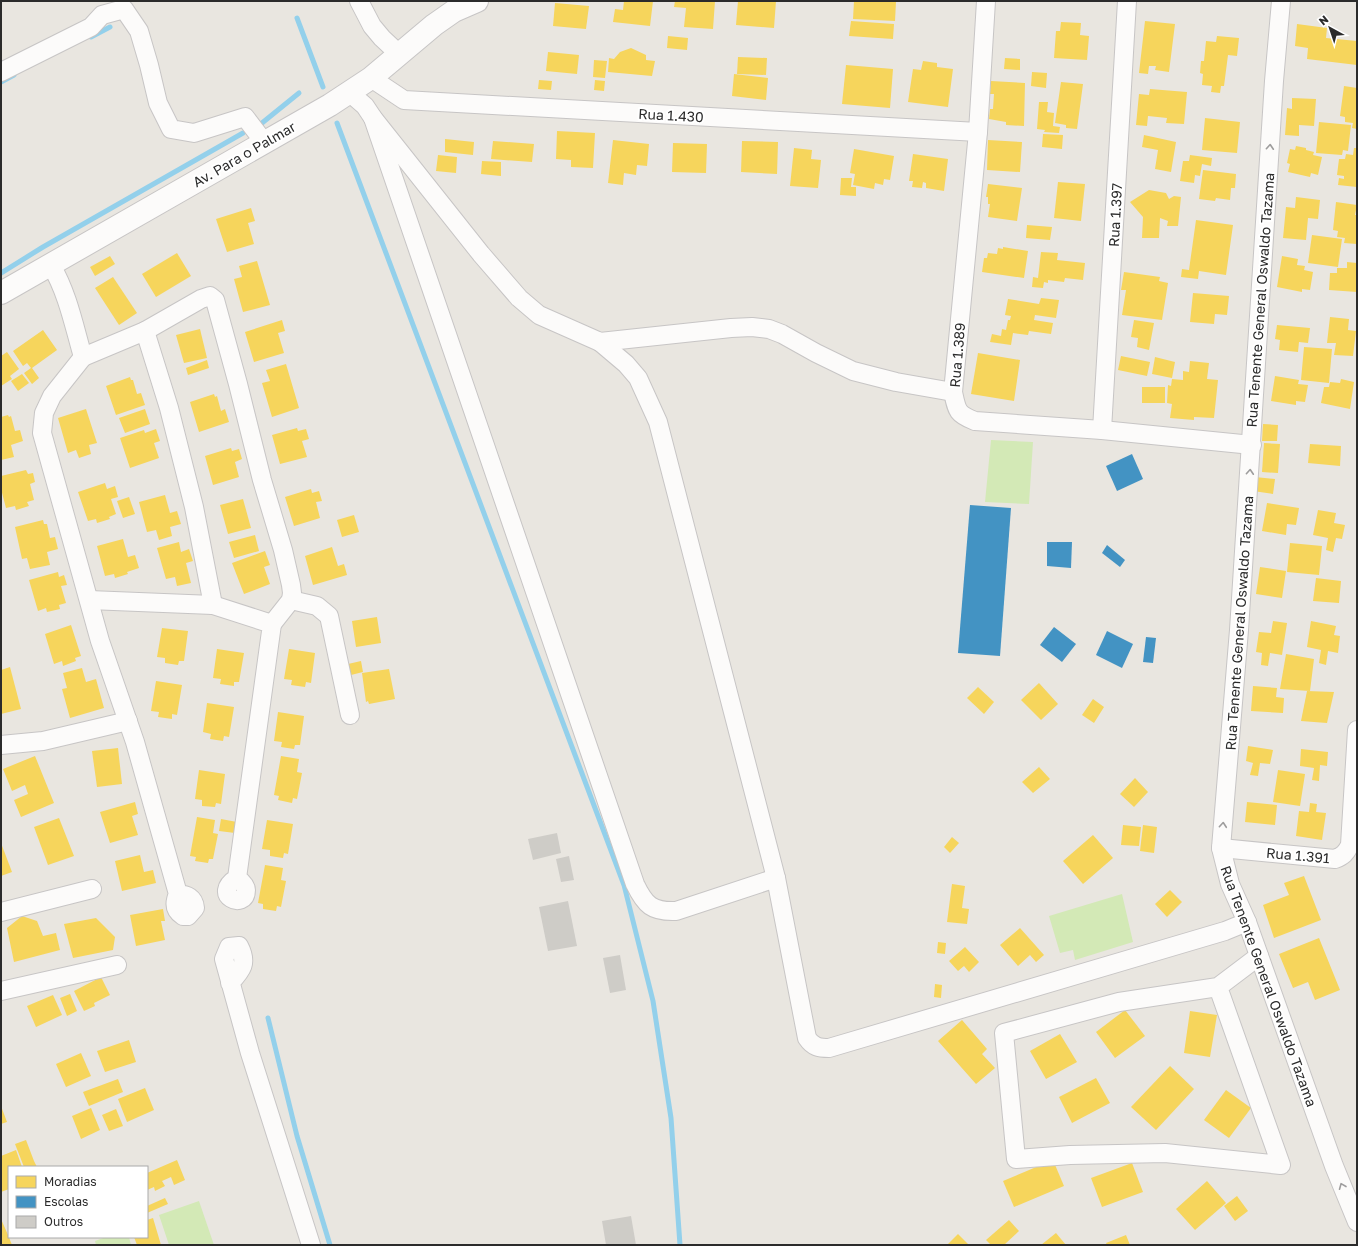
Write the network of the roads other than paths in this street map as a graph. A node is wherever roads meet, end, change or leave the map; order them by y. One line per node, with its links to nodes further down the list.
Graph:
1 (359, 1): 6 (street)
2 (477, 1): 6 (main road, Av. Para o Palmar)
3 (986, 1): 11 (street, Rua 1.389)
4 (1127, 1): 19 (street, Rua 1.397)
5 (1281, 1): 20 (street, Rua Tenente General Oswaldo Tazama, one-way to 5)
6 (400, 54): 8 (main road, Av. Para o Palmar)
7 (1, 72): 12 (street)
8 (371, 78): 9 (main road, Av. Para o Palmar); 11 (street, Rua 1.430)
9 (350, 93): 10 (street); 12 (main road, Av. Para o Palmar)
10 (373, 118): 16 (street); 31 (street)
11 (978, 132): 18 (street, Rua 1.389)
12 (264, 142): 13 (main road, Av. Para o Palmar)
13 (51, 265): 14 (main road, Av. Para o Palmar); 17 (street)
14 (1, 293)
15 (145, 331): 17 (street); 22 (street); 23 (street)
16 (600, 342): 18 (street); 31 (street)
17 (83, 357): 21 (street)
18 (953, 392): 19 (street, Rua 1.389)
19 (1102, 430): 20 (street, Rua 1.389)
20 (1252, 445): 29 (street, Rua Tenente General Oswaldo Tazama, one-way to 20)
21 (89, 600): 23 (street); 26 (street)
22 (291, 600): 24 (street); 25 (street)
23 (213, 605): 24 (street)
24 (272, 624): 30 (street)
25 (350, 716)
26 (128, 721): 28 (street); 33 (street)
27 (1357, 730): 29 (street, Rua 1.391)
28 (1, 745)
29 (1221, 848): 35 (street, Rua Tenente General Oswaldo Tazama)
30 (237, 878)
31 (776, 878): 35 (street)
32 (92, 889): 34 (street)
33 (178, 894)
34 (1, 912)
35 (1247, 922): 36 (street, Rua Tenente General Oswaldo Tazama)
36 (1258, 956): 39 (street); 41 (street, Rua Tenente General Oswaldo Tazama, one-way to 36)
37 (118, 965): 40 (street)
38 (230, 983): 42 (street)
39 (1218, 987): 39 (street)
40 (1, 991)
41 (1357, 1222)
42 (311, 1245)

